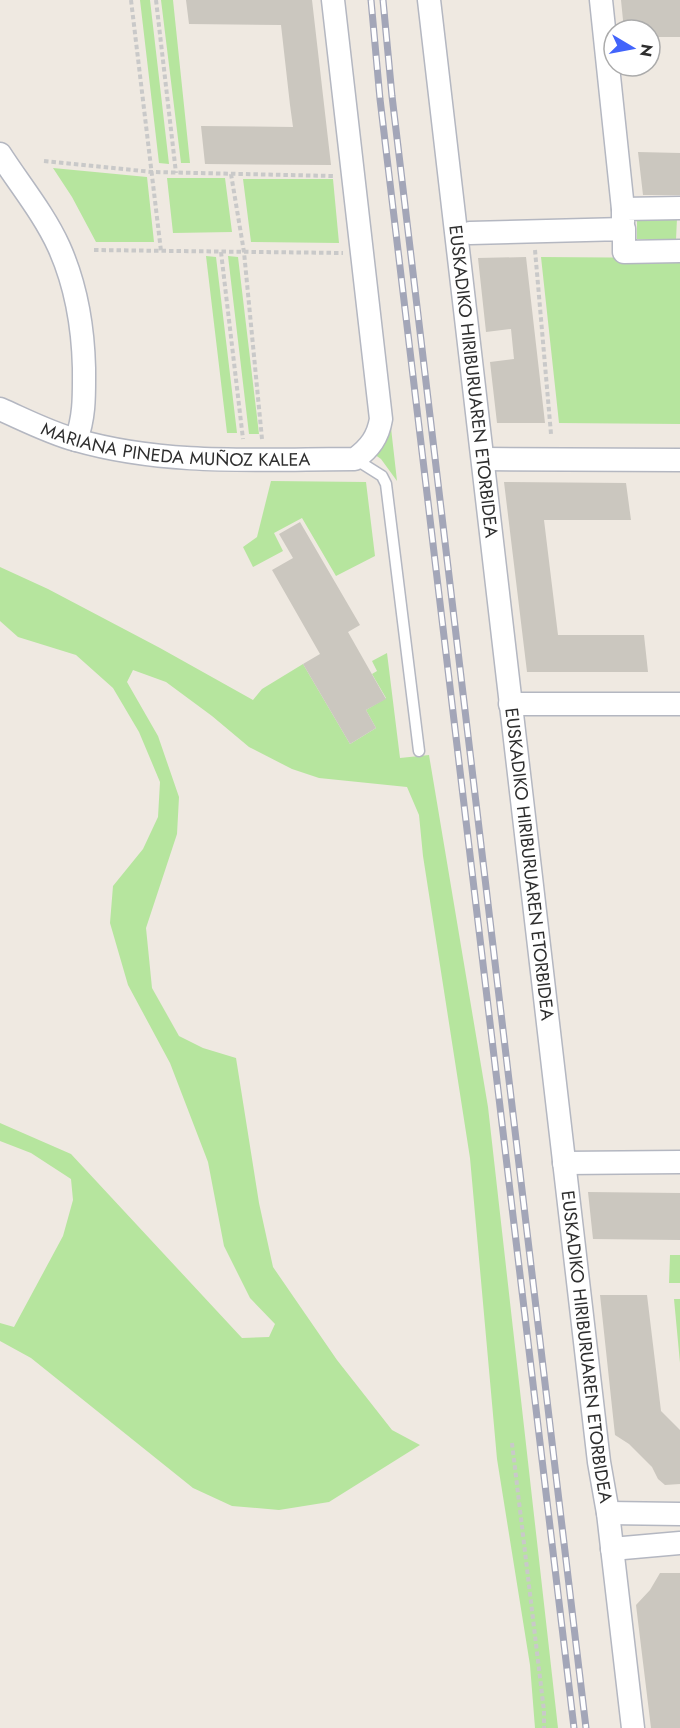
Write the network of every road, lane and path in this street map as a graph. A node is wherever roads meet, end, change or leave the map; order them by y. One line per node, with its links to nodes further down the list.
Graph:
1 (131, 0): 8 (path)
2 (156, 0): 9 (path)
3 (333, 0): 27 (street)
4 (429, 0): 28 (street, EUSKADIKO HIRIBURUAREN ETORBIDEA)
5 (601, 0): 13 (street)
6 (0, 154): 26 (street)
7 (44, 161): 8 (path)
8 (152, 172): 9 (path); 17 (path)
9 (176, 173): 10 (path)
10 (231, 174): 11 (path); 20 (path)
11 (338, 176)
12 (680, 208): 13 (street)
13 (623, 219): 14 (street); 18 (street)
14 (534, 231): 15 (street); 23 (path)
15 (470, 233)
16 (94, 250): 17 (path)
17 (161, 251): 19 (path)
18 (680, 251)
19 (221, 252): 20 (path); 24 (path)
20 (244, 252): 21 (path); 25 (path)
21 (348, 253)
22 (0, 409): 26 (street, MARIANA PINEDA MUÑOZ KALEA)
23 (551, 434)
24 (243, 439)
25 (262, 439)
26 (76, 440): 27 (street, MARIANA PINEDA MUÑOZ KALEA)
27 (355, 459): 32 (lane)
28 (483, 459): 29 (street); 30 (street, EUSKADIKO HIRIBURUAREN ETORBIDEA)
29 (680, 460)
30 (510, 704): 31 (street); 34 (street, EUSKADIKO HIRIBURUAREN ETORBIDEA)
31 (680, 704)
32 (419, 751)
33 (680, 1162): 34 (street)
34 (564, 1163): 36 (street, EUSKADIKO HIRIBURUAREN ETORBIDEA)
35 (512, 1443): 40 (path)
36 (608, 1513): 37 (street); 39 (street, EUSKADIKO HIRIBURUAREN ETORBIDEA)
37 (680, 1514)
38 (680, 1543): 39 (street)
39 (612, 1549): 41 (street, EUSKADIKO HIRIBURUAREN ETORBIDEA)
40 (544, 1728)
41 (633, 1728)

